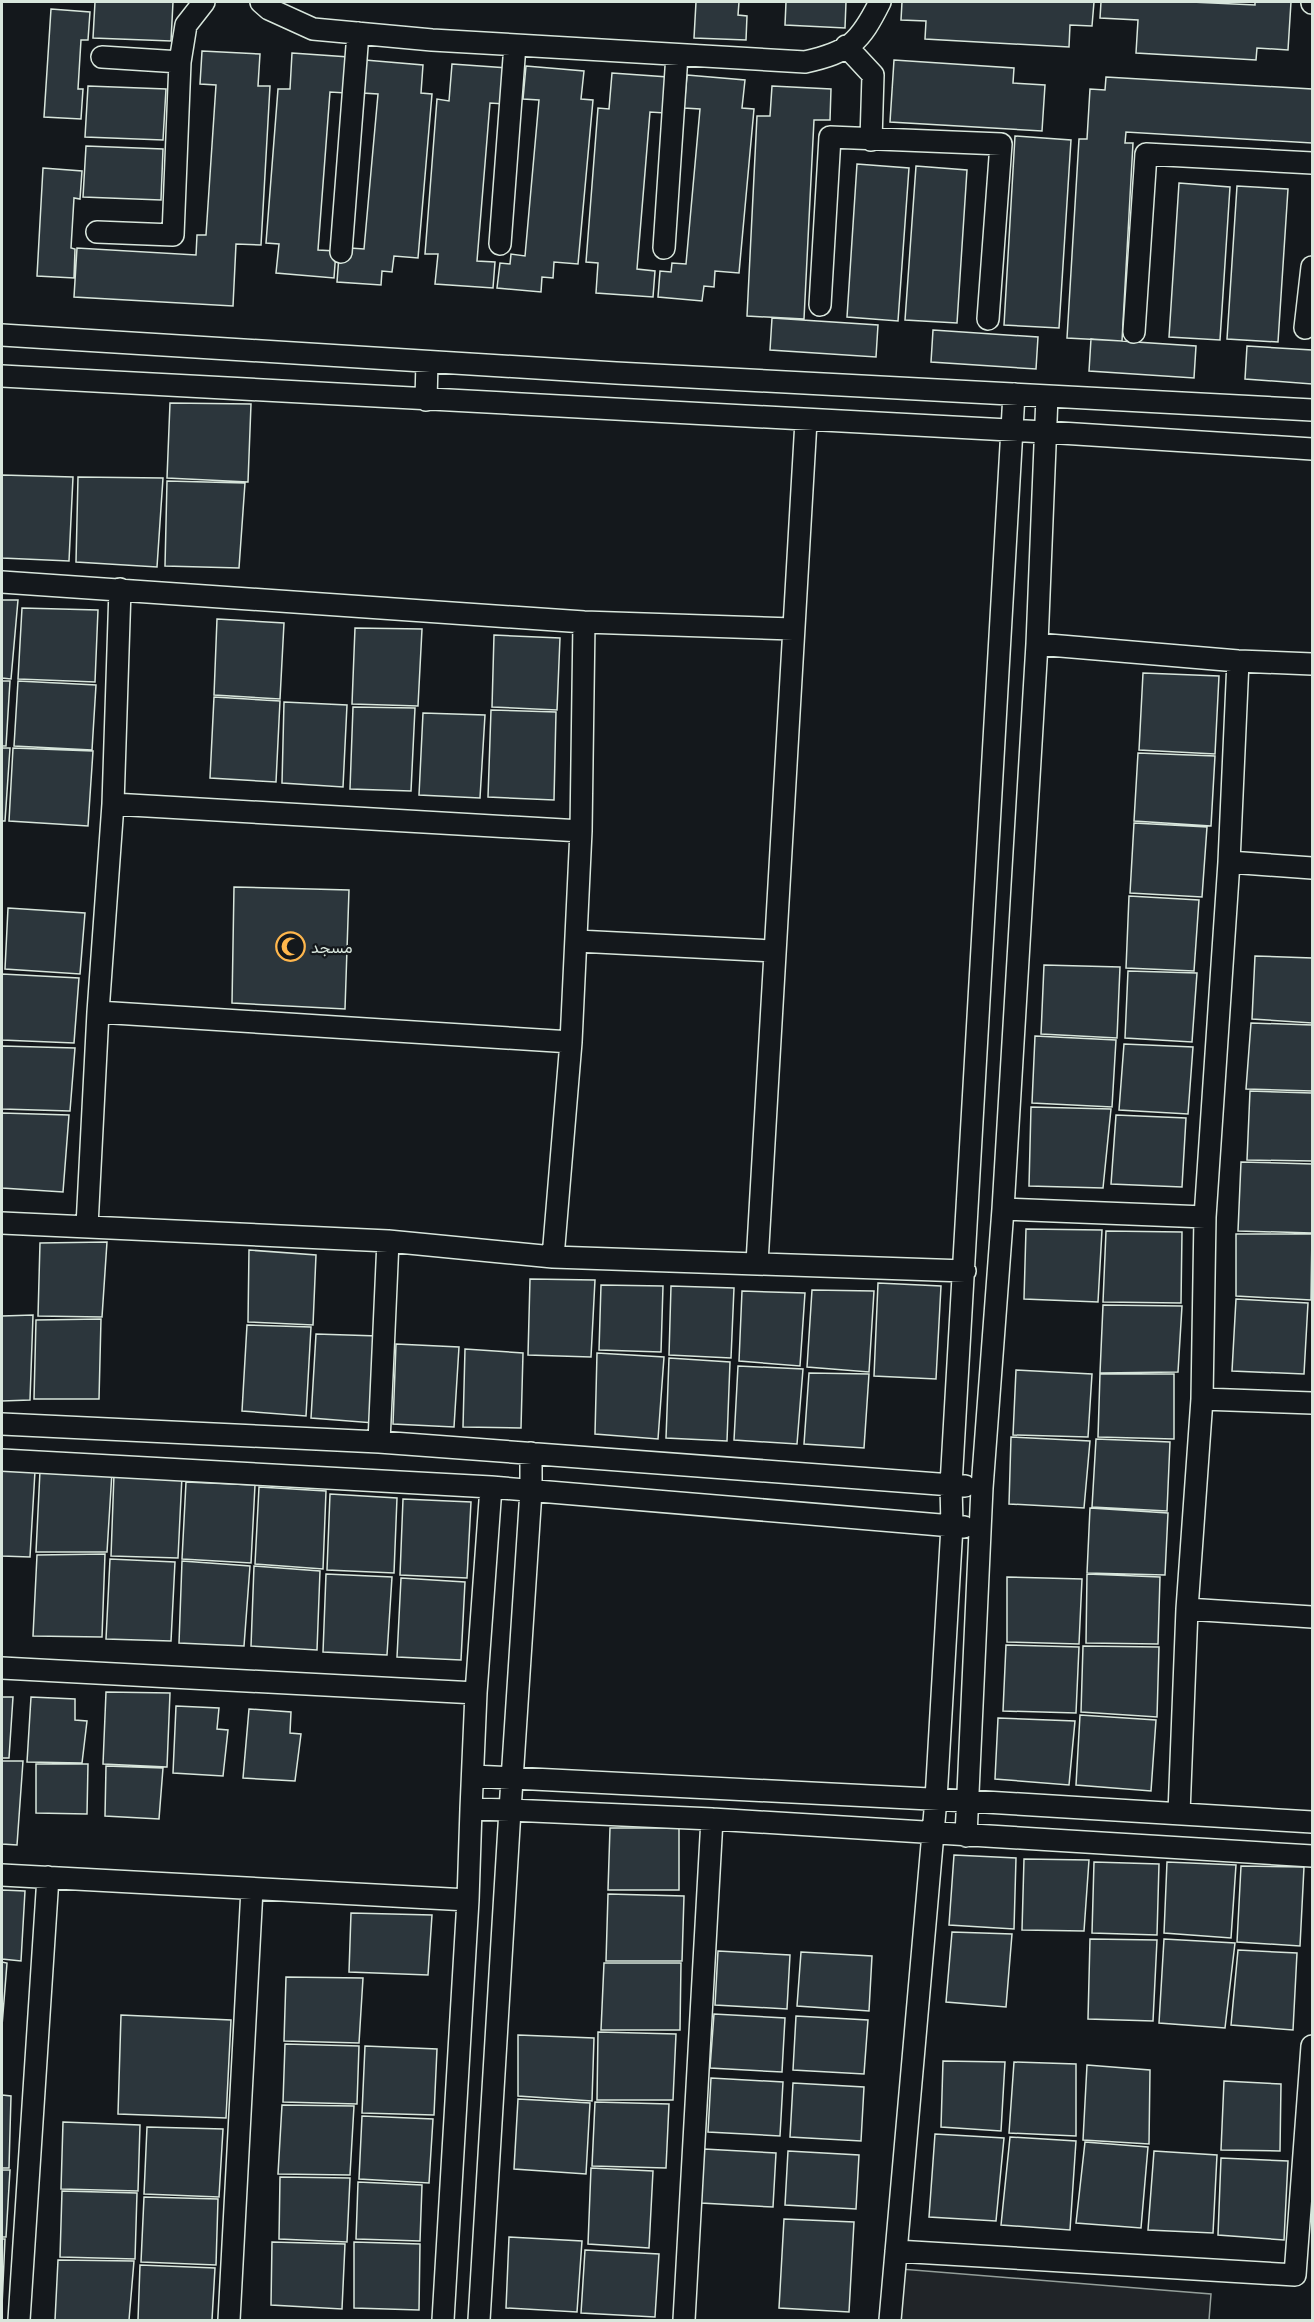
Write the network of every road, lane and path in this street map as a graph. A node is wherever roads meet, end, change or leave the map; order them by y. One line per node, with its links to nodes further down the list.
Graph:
1 (204, 2): 9 (street)
2 (261, 2): 4 (street)
3 (880, 2): 6 (street)
4 (358, 33): 5 (street); 15 (street)
5 (515, 45): 7 (street); 13 (street)
6 (846, 46): 7 (street); 10 (street)
7 (677, 55): 14 (street)
8 (102, 57): 9 (street)
9 (180, 62): 12 (street)
10 (870, 140): 17 (street); 18 (street)
11 (1312, 163): 20 (street)
12 (97, 232)
13 (500, 244)
14 (664, 248)
15 (341, 252)
16 (1312, 267): 19 (street)
17 (820, 305)
18 (988, 319)
19 (1305, 328)
20 (1134, 332)
21 (2, 335): 22 (street)
22 (427, 362): 24 (street); 26 (street)
23 (2, 376): 26 (street)
24 (1014, 394): 25 (street); 29 (street)
25 (1047, 396): 27 (street); 30 (street)
26 (426, 400): 28 (street)
27 (1312, 410)
28 (806, 421): 29 (street); 35 (street)
29 (1012, 431): 30 (street); 54 (street)
30 (1045, 432): 31 (street); 36 (street)
31 (1312, 449)
32 (2, 582): 33 (street)
33 (120, 589): 34 (street); 39 (street)
34 (584, 622): 35 (street); 40 (street)
35 (793, 629): 44 (street)
36 (1037, 644): 37 (street); 47 (street)
37 (1238, 661): 38 (street); 41 (street)
38 (1312, 664)
39 (113, 804): 40 (street); 45 (street)
40 (582, 831): 43 (street)
41 (1229, 862): 42 (street); 48 (street)
42 (1312, 868)
43 (578, 941): 44 (street); 46 (street)
44 (774, 951): 53 (street)
45 (98, 1012): 46 (street); 50 (street)
46 (571, 1042): 52 (street)
47 (1003, 1209): 48 (street); 63 (street)
48 (1205, 1217): 55 (street)
49 (2, 1223): 50 (street)
50 (87, 1226): 51 (street)
51 (388, 1241): 52 (street); 58 (street)
52 (553, 1257): 53 (street)
53 (757, 1263): 54 (street)
54 (965, 1271): 61 (street)
55 (1202, 1399): 56 (street); 67 (street)
56 (1312, 1403)
57 (2, 1424): 58 (street)
58 (379, 1442): 59 (street)
59 (531, 1453): 61 (street); 64 (street)
60 (2, 1460): 62 (street)
61 (951, 1485): 63 (street); 65 (street)
62 (491, 1487): 64 (street); 70 (street)
63 (982, 1488): 66 (street)
64 (531, 1491): 65 (street); 72 (street)
65 (952, 1526): 66 (street); 73 (street)
66 (981, 1527): 74 (street)
67 (1187, 1609): 68 (street); 77 (street)
68 (1312, 1617)
69 (2, 1668): 70 (street)
70 (476, 1693): 71 (street)
71 (473, 1776): 72 (street); 75 (street)
72 (513, 1778): 73 (street); 76 (street)
73 (936, 1799): 74 (street); 80 (street)
74 (969, 1801): 77 (street); 81 (street)
75 (471, 1809): 76 (street); 86 (street)
76 (510, 1810): 78 (street); 92 (street)
77 (1179, 1813): 79 (street)
78 (712, 1819): 80 (street); 93 (street)
79 (1312, 1822)
80 (932, 1834): 81 (street); 88 (street)
81 (966, 1836): 82 (street)
82 (1312, 1856)
83 (2, 1875): 84 (street)
84 (48, 1877): 85 (street); 89 (street)
85 (252, 1888): 86 (street); 90 (street)
86 (468, 1900): 91 (street)
87 (1312, 2046): 88 (street)
88 (896, 2251): 94 (street)
89 (19, 2320)
90 (229, 2320)
91 (443, 2320)
92 (479, 2320)
93 (684, 2320)
94 (890, 2320)

